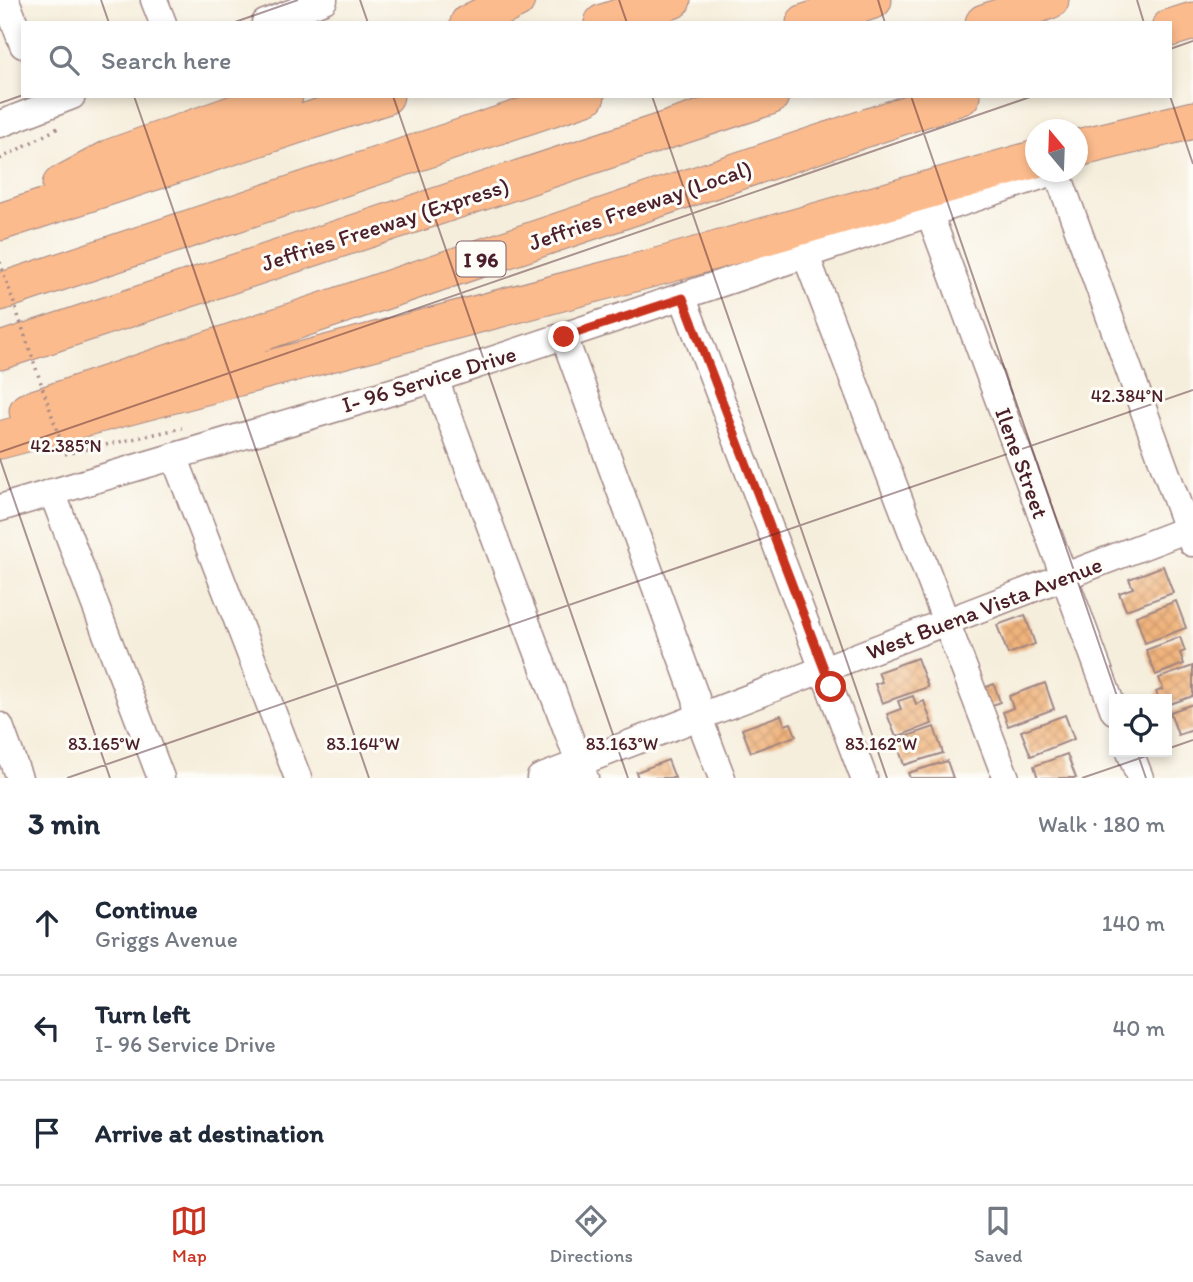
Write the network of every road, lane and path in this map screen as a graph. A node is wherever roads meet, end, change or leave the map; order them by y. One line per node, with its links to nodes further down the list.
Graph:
1 (6, 0): 16 (street)
2 (154, 0): 8 (street)
3 (516, 0): 10 (highway)
4 (672, 0): 11 (highway)
5 (873, 0): 12 (highway)
6 (1050, 0): 13 (highway)
7 (307, 3): 9 (street)
8 (162, 21)
9 (269, 21)
10 (472, 21)
11 (609, 21)
12 (811, 21)
13 (990, 21)
14 (1193, 21): 15 (highway)
15 (1172, 27)
16 (21, 40)
17 (69, 98): 23 (street)
18 (278, 98): 33 (highway)
19 (379, 98): 33 (highway)
20 (580, 98): 36 (highway)
21 (764, 98): 39 (highway, Jeffries Freeway (Express))
22 (955, 98): 41 (highway, Jeffries Freeway (Local) / I 96)
23 (50, 110): 25 (street); 27 (path)
24 (1193, 122): 26 (highway); 28 (street)
25 (0, 124)
26 (1088, 146)
27 (0, 159)
28 (1088, 159)
29 (1025, 162): 42 (highway)
30 (1026, 182): 32 (street, I- 96 Service Drive)
31 (1059, 182): 47 (street)
32 (930, 215): 34 (street, I- 96 Service Drive); 48 (street, Ilene Street)
33 (0, 219)
34 (806, 256): 37 (street, I- 96 Service Drive); 49 (street)
35 (0, 262): 43 (path, bridge)
36 (0, 292)
37 (683, 298): 38 (street, I- 96 Service Drive); 50 (street)
38 (564, 337): 40 (street, I- 96 Service Drive); 52 (street)
39 (0, 351)
40 (435, 379): 43 (street, I- 96 Service Drive); 55 (street)
41 (0, 420)
42 (0, 440)
43 (203, 447): 44 (street, I- 96 Service Drive)
44 (174, 456): 45 (street, I- 96 Service Drive); 58 (street)
45 (52, 492): 46 (street, I- 96 Service Drive); 57 (street)
46 (0, 508)
47 (1191, 533): 48 (street, West Buena Vista Avenue)
48 (1064, 576): 49 (street, West Buena Vista Avenue); 51 (street, Ilene Street)
49 (948, 622): 50 (street, West Buena Vista Avenue); 62 (street)
50 (825, 670): 52 (street, West Buena Vista Avenue); 61 (street)
51 (1109, 697)
52 (699, 718): 55 (street, West Buena Vista Avenue); 60 (street)
53 (0, 726): 56 (street)
54 (1132, 757): 63 (street)
55 (582, 770): 59 (street, West Buena Vista Avenue)
56 (19, 778)
57 (161, 778)
58 (298, 778)
59 (540, 778)
60 (722, 778)
61 (864, 778)
62 (1006, 778)
63 (1140, 778)

